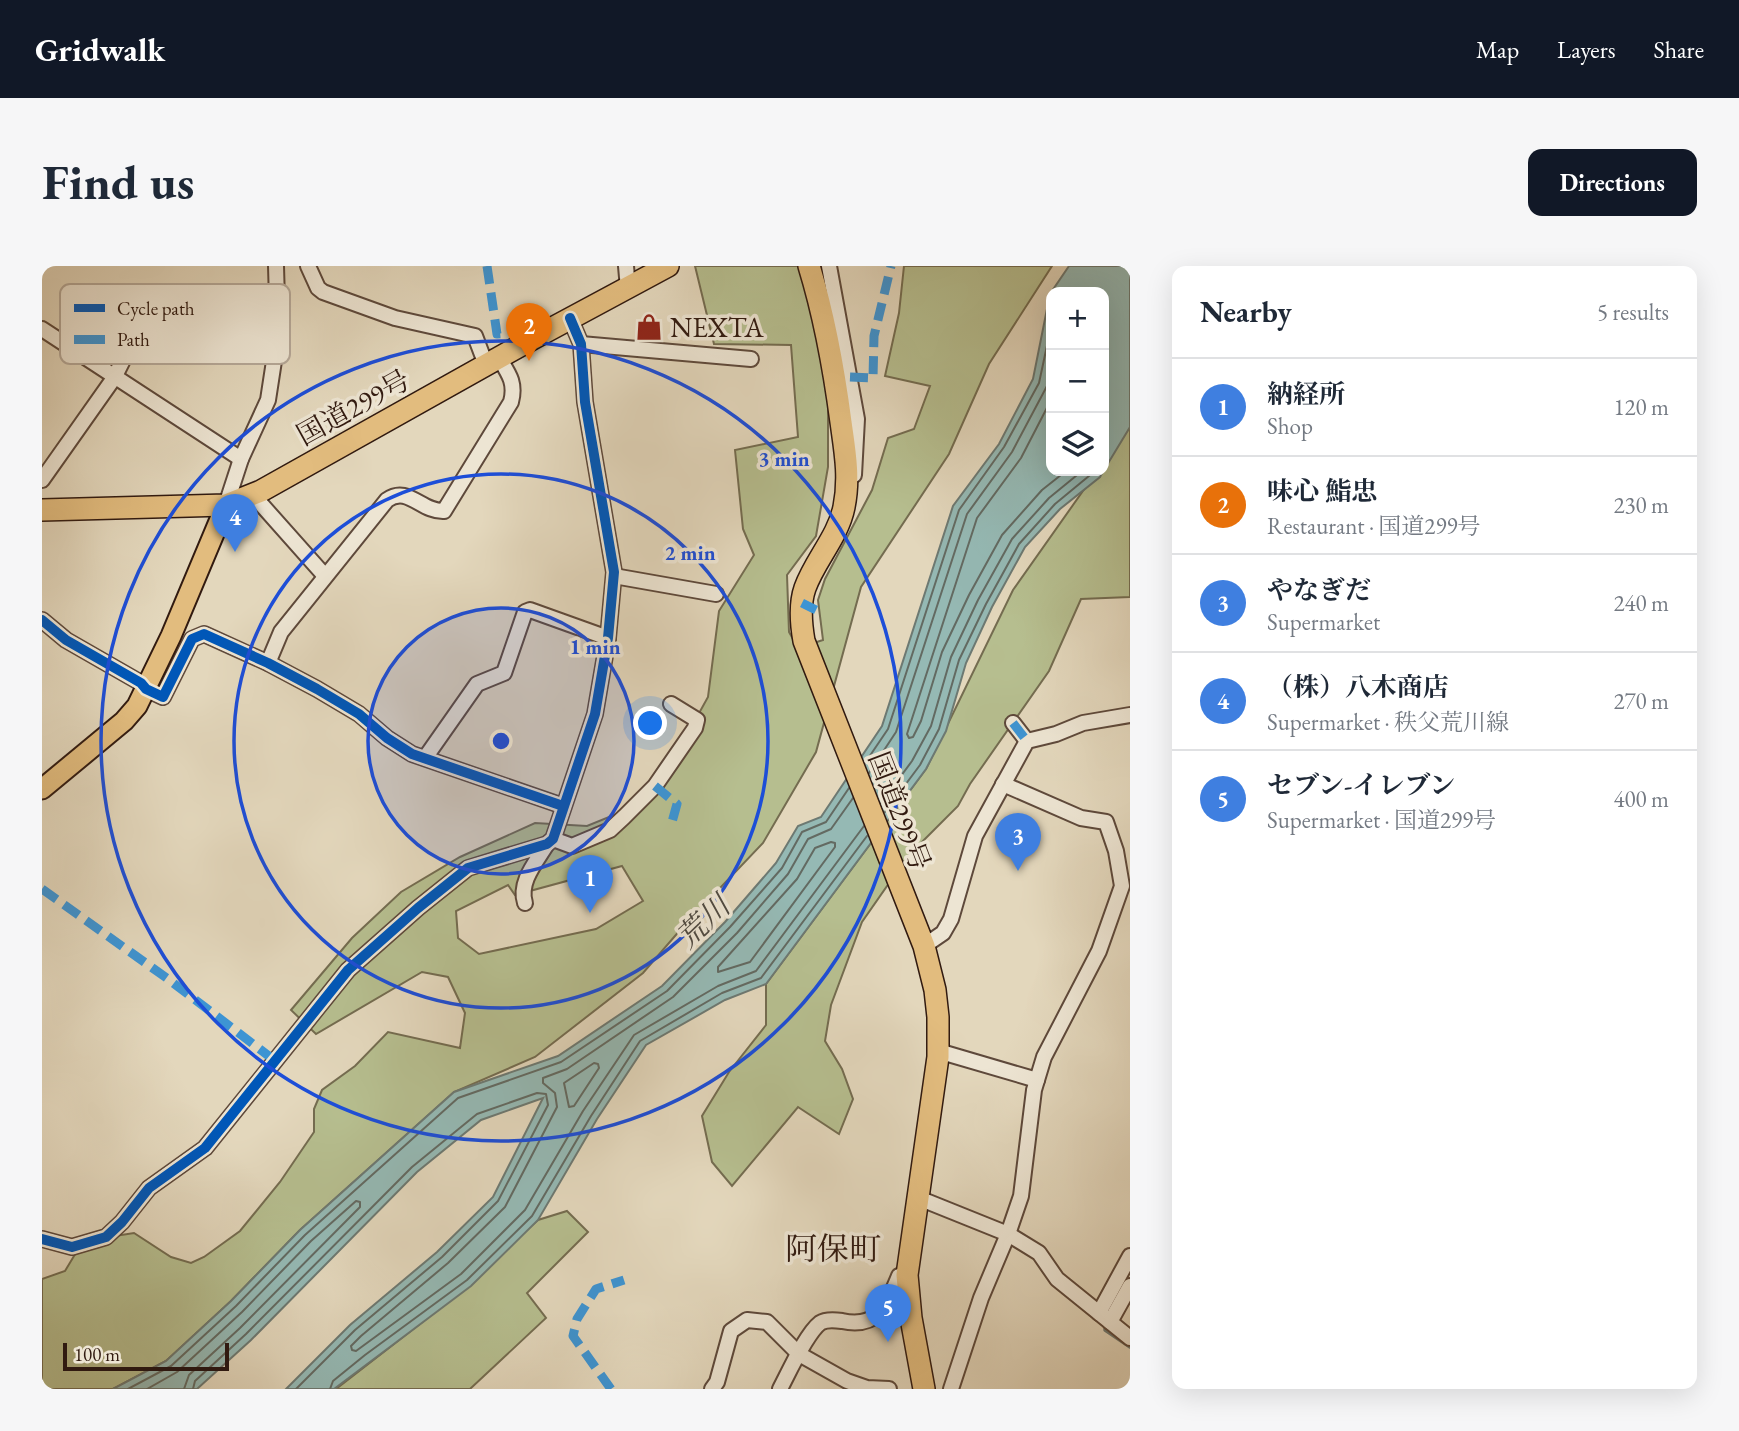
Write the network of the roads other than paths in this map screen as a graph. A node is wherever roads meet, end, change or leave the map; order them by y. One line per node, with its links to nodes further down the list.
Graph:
1 (276, 266): 7 (street)
2 (308, 266): 14 (street)
3 (626, 266): 8 (street)
4 (668, 266): 8 (highway, 国道299号)
5 (809, 266): 23 (highway, 国道299号)
6 (830, 266): 23 (street)
7 (277, 284)
8 (628, 289): 9 (highway, 国道299号)
9 (570, 318): 12 (street); 14 (highway, 国道299号)
10 (42, 329): 11 (street)
11 (60, 341)
12 (581, 344): 13 (street); 26 (street)
13 (751, 359)
14 (492, 362): 21 (highway, 国道299号); 25 (street)
15 (93, 364): 18 (street)
16 (121, 364): 18 (street)
17 (274, 364): 19 (street)
18 (114, 378): 19 (street); 20 (street)
19 (242, 459): 22 (street)
20 (42, 480)
21 (253, 495): 22 (highway, 国道299号); 25 (street)
22 (226, 505): 24 (highway, 国道299号); 31 (main road)
23 (843, 509): 43 (highway, 国道299号)
24 (42, 510)
25 (325, 576): 30 (street)
26 (614, 576): 27 (street); 29 (street)
27 (716, 594)
28 (42, 620): 31 (street)
29 (608, 638): 36 (street); 39 (street)
30 (268, 663): 31 (street); 36 (street)
31 (146, 689): 38 (main road)
32 (671, 704): 40 (street)
33 (1130, 715): 35 (street)
34 (1013, 723): 35 (street)
35 (1027, 741): 37 (street)
36 (425, 758): 39 (street)
37 (1003, 784): 41 (street); 43 (street)
38 (42, 789)
39 (563, 806): 40 (street)
40 (550, 841): 42 (street); 48 (street)
41 (1126, 886): 45 (street)
42 (525, 903)
43 (924, 946): 44 (highway, 国道299号)
44 (938, 1051): 45 (street); 46 (highway, 国道299号)
45 (1037, 1080): 47 (street)
46 (916, 1197): 47 (street); 50 (highway, 国道299号)
47 (1009, 1234): 52 (street); 59 (street)
48 (42, 1239)
49 (1130, 1256): 52 (street)
50 (907, 1275): 54 (street); 58 (highway, 国道299号)
51 (1129, 1288): 52 (street)
52 (1104, 1318): 53 (street)
53 (1130, 1338)
54 (799, 1354): 55 (street); 56 (street); 57 (street)
55 (712, 1389)
56 (780, 1389)
57 (889, 1389)
58 (924, 1389)
59 (951, 1389)

